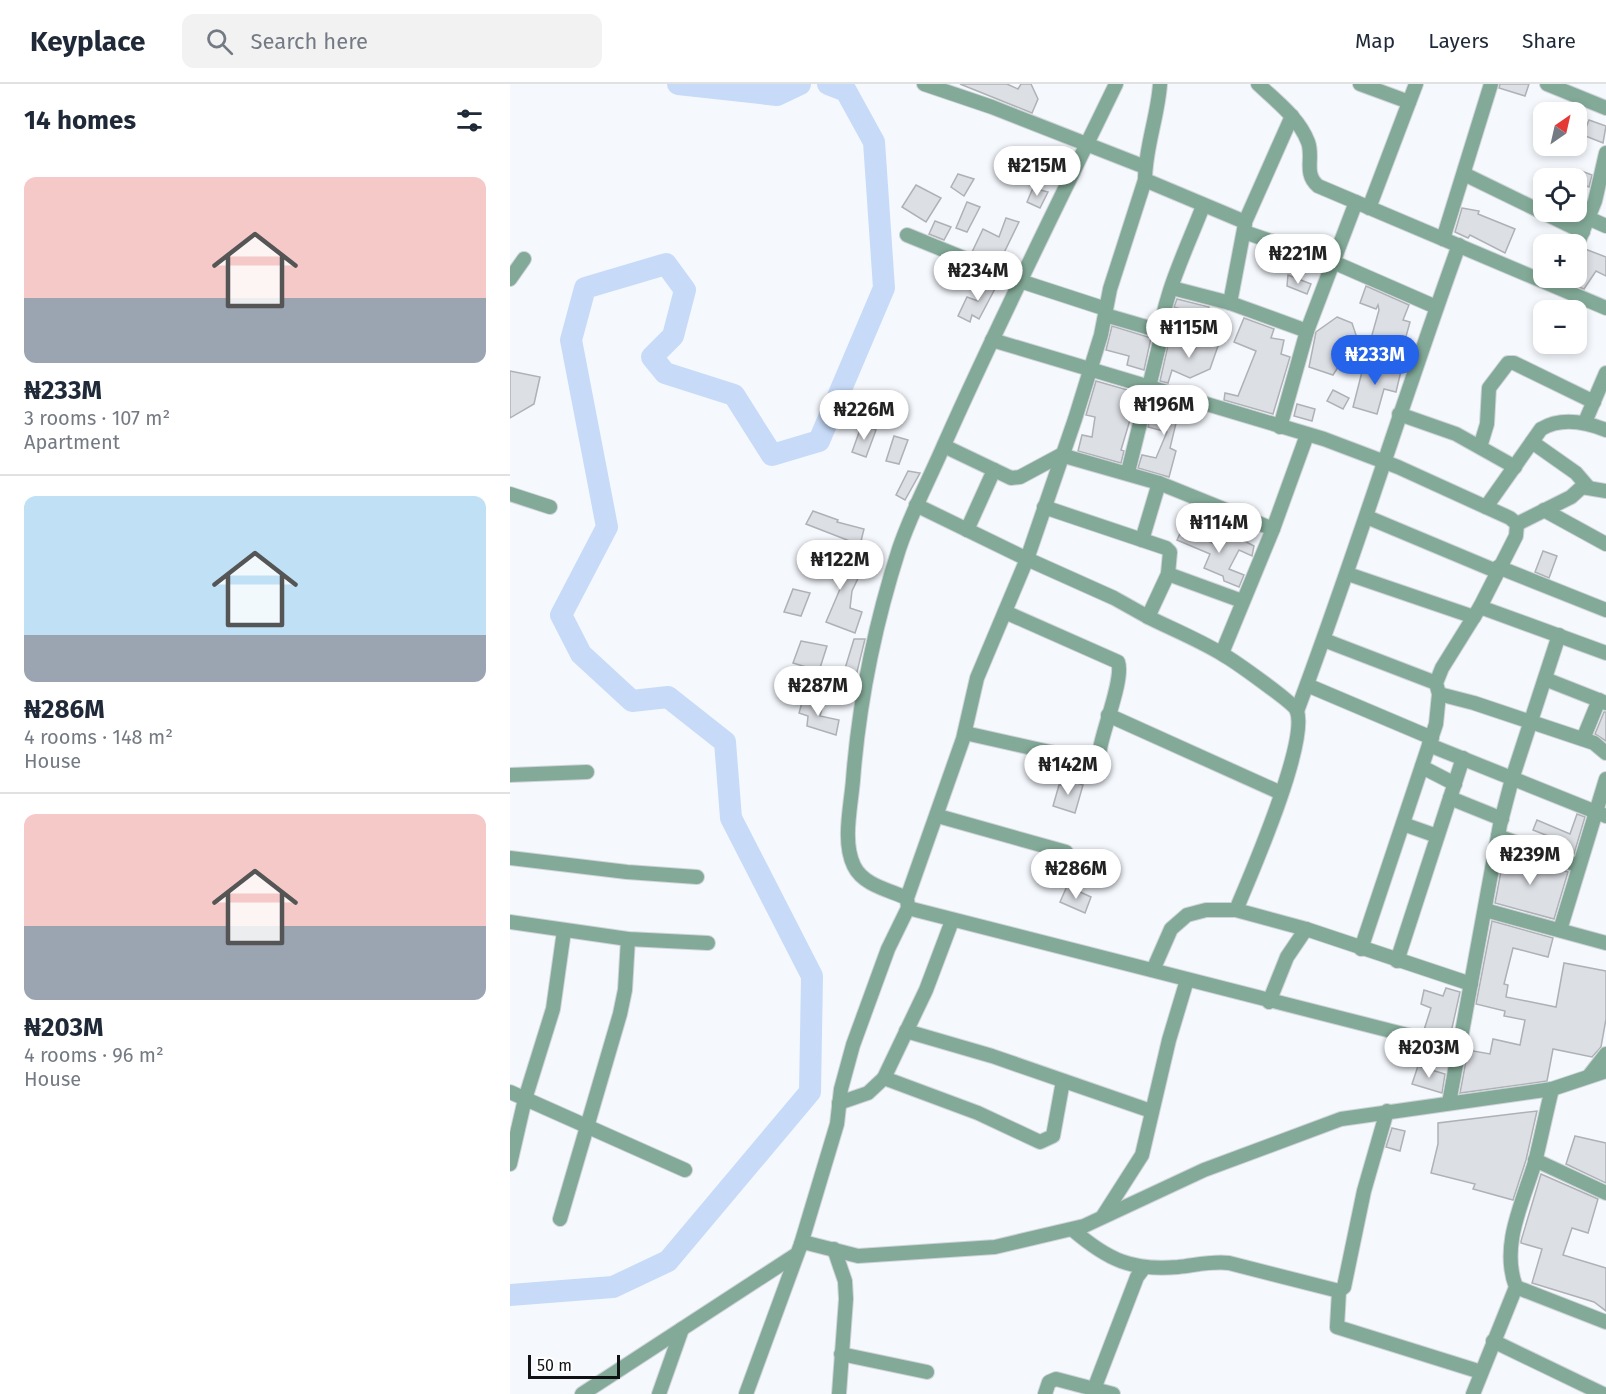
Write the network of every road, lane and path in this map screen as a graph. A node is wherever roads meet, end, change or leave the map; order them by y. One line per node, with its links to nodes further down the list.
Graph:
1 (924, 84): 12 (street)
2 (1116, 84): 12 (street)
3 (1160, 84): 14 (street)
4 (1360, 84): 9 (street)
5 (1416, 84): 9 (street)
6 (1491, 84): 15 (street)
7 (1547, 84): 10 (street)
8 (1261, 85): 11 (street)
9 (1409, 102): 16 (street)
10 (1606, 108)
11 (1292, 117): 16 (street); 20 (street)
12 (1087, 145): 14 (street); 29 (street)
13 (1605, 159): 18 (street)
14 (1145, 174): 17 (street); 35 (street)
15 (1464, 174): 18 (street); 23 (street)
16 (1362, 205): 23 (street); 26 (street)
17 (1203, 206): 20 (street); 30 (street)
18 (1585, 225): 19 (street); 21 (street)
19 (1606, 226)
20 (1244, 227): 26 (street); 32 (street)
21 (1581, 234)
22 (907, 235): 29 (street)
23 (1443, 239): 24 (street)
24 (1459, 245): 27 (street); 34 (street)
25 (524, 259): 28 (street)
26 (1333, 262): 34 (street); 37 (street)
27 (1533, 272)
28 (510, 279)
29 (1020, 281): 35 (street); 38 (street)
30 (1172, 288): 32 (street); 36 (street)
31 (1573, 288): 33 (street)
32 (1230, 303): 37 (street)
33 (1605, 305)
34 (1436, 307): 43 (street)
35 (1105, 312): 36 (street); 39 (street)
36 (1160, 331): 41 (street)
37 (1307, 331): 45 (street)
38 (992, 340): 39 (street); 49 (street)
39 (1090, 369): 41 (street); 51 (street)
40 (1606, 373): 42 (street)
41 (1147, 386): 45 (street); 55 (street)
42 (1594, 402): 44 (street); 50 (street)
43 (1399, 414): 50 (street); 52 (street)
44 (1585, 422): 46 (street); 48 (street)
45 (1280, 427): 47 (street)
46 (1606, 430)
47 (1307, 435): 52 (street); 68 (street)
48 (1532, 442): 53 (street); 57 (street)
49 (944, 446): 54 (street); 60 (street)
50 (1480, 447): 53 (street)
51 (1061, 455): 54 (street); 55 (street); 62 (street)
52 (1385, 463): 63 (street); 65 (street)
53 (1515, 467): 63 (street)
54 (994, 470): 67 (street)
55 (1128, 472): 56 (street)
56 (1159, 483): 68 (street); 69 (street)
57 (1588, 487): 58 (street); 64 (street)
58 (1606, 491)
59 (510, 494): 61 (street)
60 (916, 505): 67 (street); 114 (street)
61 (550, 507)
62 (1044, 507): 69 (street); 71 (street)
63 (1486, 507): 66 (street)
64 (1544, 510): 66 (street); 70 (street)
65 (1367, 517): 72 (street); 74 (street)
66 (1517, 524): 72 (street)
67 (967, 530): 71 (street)
68 (1273, 530): 75 (street)
69 (1142, 540): 73 (street)
70 (1606, 544)
71 (1027, 559): 77 (street); 79 (street)
72 (1497, 569): 76 (street); 78 (street)
73 (1168, 574): 75 (street); 79 (street)
74 (1348, 574): 78 (street); 81 (street)
75 (1242, 601): 83 (street)
76 (1606, 610)
77 (1005, 612): 89 (street); 91 (street)
78 (1477, 612): 80 (street); 86 (street)
79 (1148, 617): 83 (street)
80 (1558, 635): 82 (street); 84 (street)
81 (1324, 640): 85 (street); 86 (street)
82 (1605, 647)
83 (1222, 653): 88 (street)
84 (1545, 679): 87 (street); 90 (street)
85 (1307, 686): 88 (street); 93 (street)
86 (1438, 689): 90 (street); 93 (street)
87 (1603, 701): 92 (street)
88 (1297, 711): 102 (street)
89 (1108, 715): 91 (street); 102 (street)
90 (1532, 723): 92 (street); 99 (street)
91 (965, 733): 105 (street)
92 (1582, 740): 94 (street)
93 (1431, 741): 95 (street); 96 (street)
94 (1606, 753)
95 (1463, 758): 99 (street); 101 (street)
96 (1422, 766): 101 (street); 107 (street)
97 (587, 772): 98 (street)
98 (510, 775)
99 (1512, 778): 104 (street); 106 (street)
100 (1606, 779): 104 (street)
101 (1455, 784): 103 (street)
102 (1281, 793): 115 (street)
103 (1450, 798): 106 (street); 108 (street)
104 (1601, 814): 112 (street)
105 (938, 816): 110 (street); 114 (street)
106 (1502, 819): 109 (street)
107 (1403, 824): 108 (street); 125 (street)
108 (1437, 836): 126 (street)
109 (1498, 836): 112 (street); 116 (street)
110 (1066, 852)
111 (510, 858): 113 (street)
112 (1579, 866): 120 (street)
113 (697, 877)
114 (907, 903): 117 (street); 142 (street)
115 (1236, 910): 119 (street); 127 (street)
116 (1485, 910): 120 (street); 129 (street)
117 (952, 921): 127 (street); 131 (street)
118 (510, 922): 121 (street)
119 (1306, 929): 125 (street); 130 (street)
120 (1560, 930): 124 (street)
121 (564, 931): 122 (street); 140 (street)
122 (628, 939): 123 (street); 145 (street)
123 (708, 943)
124 (1606, 943)
125 (1361, 949): 126 (street)
126 (1397, 961): 129 (street)
127 (1153, 970): 128 (street)
128 (1187, 980): 130 (street); 143 (street)
129 (1471, 984): 132 (street)
130 (1269, 1002): 132 (street)
131 (906, 1031): 135 (street); 137 (street)
132 (1458, 1048): 141 (street)
133 (1606, 1054): 136 (street)
134 (1606, 1071): 136 (street)
135 (884, 1078): 137 (street); 142 (street)
136 (1588, 1078): 138 (street)
137 (1063, 1081): 143 (street)
138 (1552, 1089): 141 (street); 146 (street)
139 (510, 1092): 140 (street)
140 (525, 1099): 145 (street); 147 (street)
141 (1449, 1103): 144 (street)
142 (839, 1104): 153 (street)
143 (1151, 1111): 150 (street)
144 (1387, 1111): 150 (street); 157 (street)
145 (587, 1127): 148 (street); 151 (street)
146 (1535, 1161): 149 (street); 156 (street)
147 (510, 1164)
148 (685, 1170)
149 (1606, 1193)
150 (1103, 1216): 152 (street)
151 (560, 1219)
152 (1073, 1230): 154 (street); 155 (street)
153 (799, 1249): 154 (street); 159 (street); 167 (street)
154 (834, 1249): 161 (street)
155 (1143, 1269): 157 (street); 164 (street)
156 (1516, 1287): 158 (street); 160 (street)
157 (1339, 1291): 163 (street)
158 (1606, 1322)
159 (682, 1329): 165 (street); 166 (street)
160 (1493, 1341): 163 (street); 172 (street)
161 (841, 1354): 162 (street); 168 (street)
162 (927, 1372)
163 (1481, 1372): 171 (street)
164 (1095, 1389): 169 (street); 170 (street)
165 (582, 1394)
166 (659, 1394)
167 (746, 1394)
168 (839, 1394)
169 (1045, 1394)
170 (1113, 1394)
171 (1473, 1394)
172 (1603, 1394)

